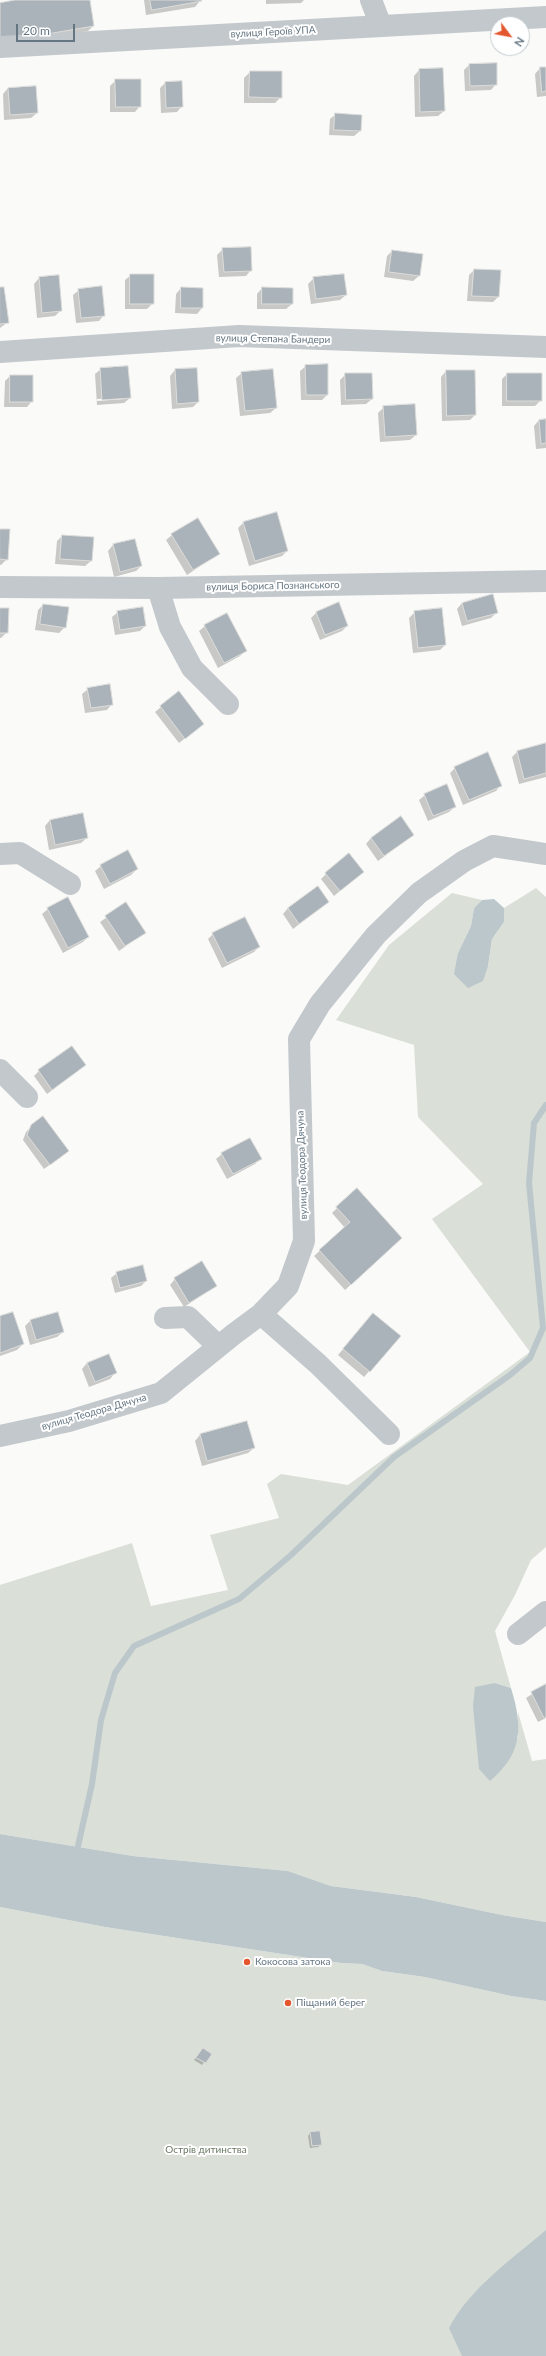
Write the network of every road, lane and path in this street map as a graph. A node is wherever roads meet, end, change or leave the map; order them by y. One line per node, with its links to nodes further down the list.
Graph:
1 (371, 0): 3 (street)
2 (546, 17): 3 (street, вулиця Героїв УПА)
3 (381, 26): 4 (street, вулиця Героїв УПА)
4 (0, 47)
5 (546, 346): 6 (street, вулиця Степана Бандери)
6 (0, 352)
7 (546, 581): 9 (street, вулиця Бориса Познанського)
8 (0, 587): 9 (street, вулиця Бориса Познанського)
9 (158, 588): 10 (street)
10 (228, 704)
11 (0, 854): 13 (street)
12 (546, 854): 16 (street, вулиця Теодора Дячуна)
13 (70, 884)
14 (0, 1070): 15 (street)
15 (27, 1097)
16 (261, 1314): 18 (street, вулиця Теодора Дячуна); 19 (street)
17 (165, 1318): 18 (street)
18 (218, 1346): 20 (street, вулиця Теодора Дячуна)
19 (389, 1434)
20 (0, 1436)
21 (546, 1612): 22 (street)
22 (518, 1634)

